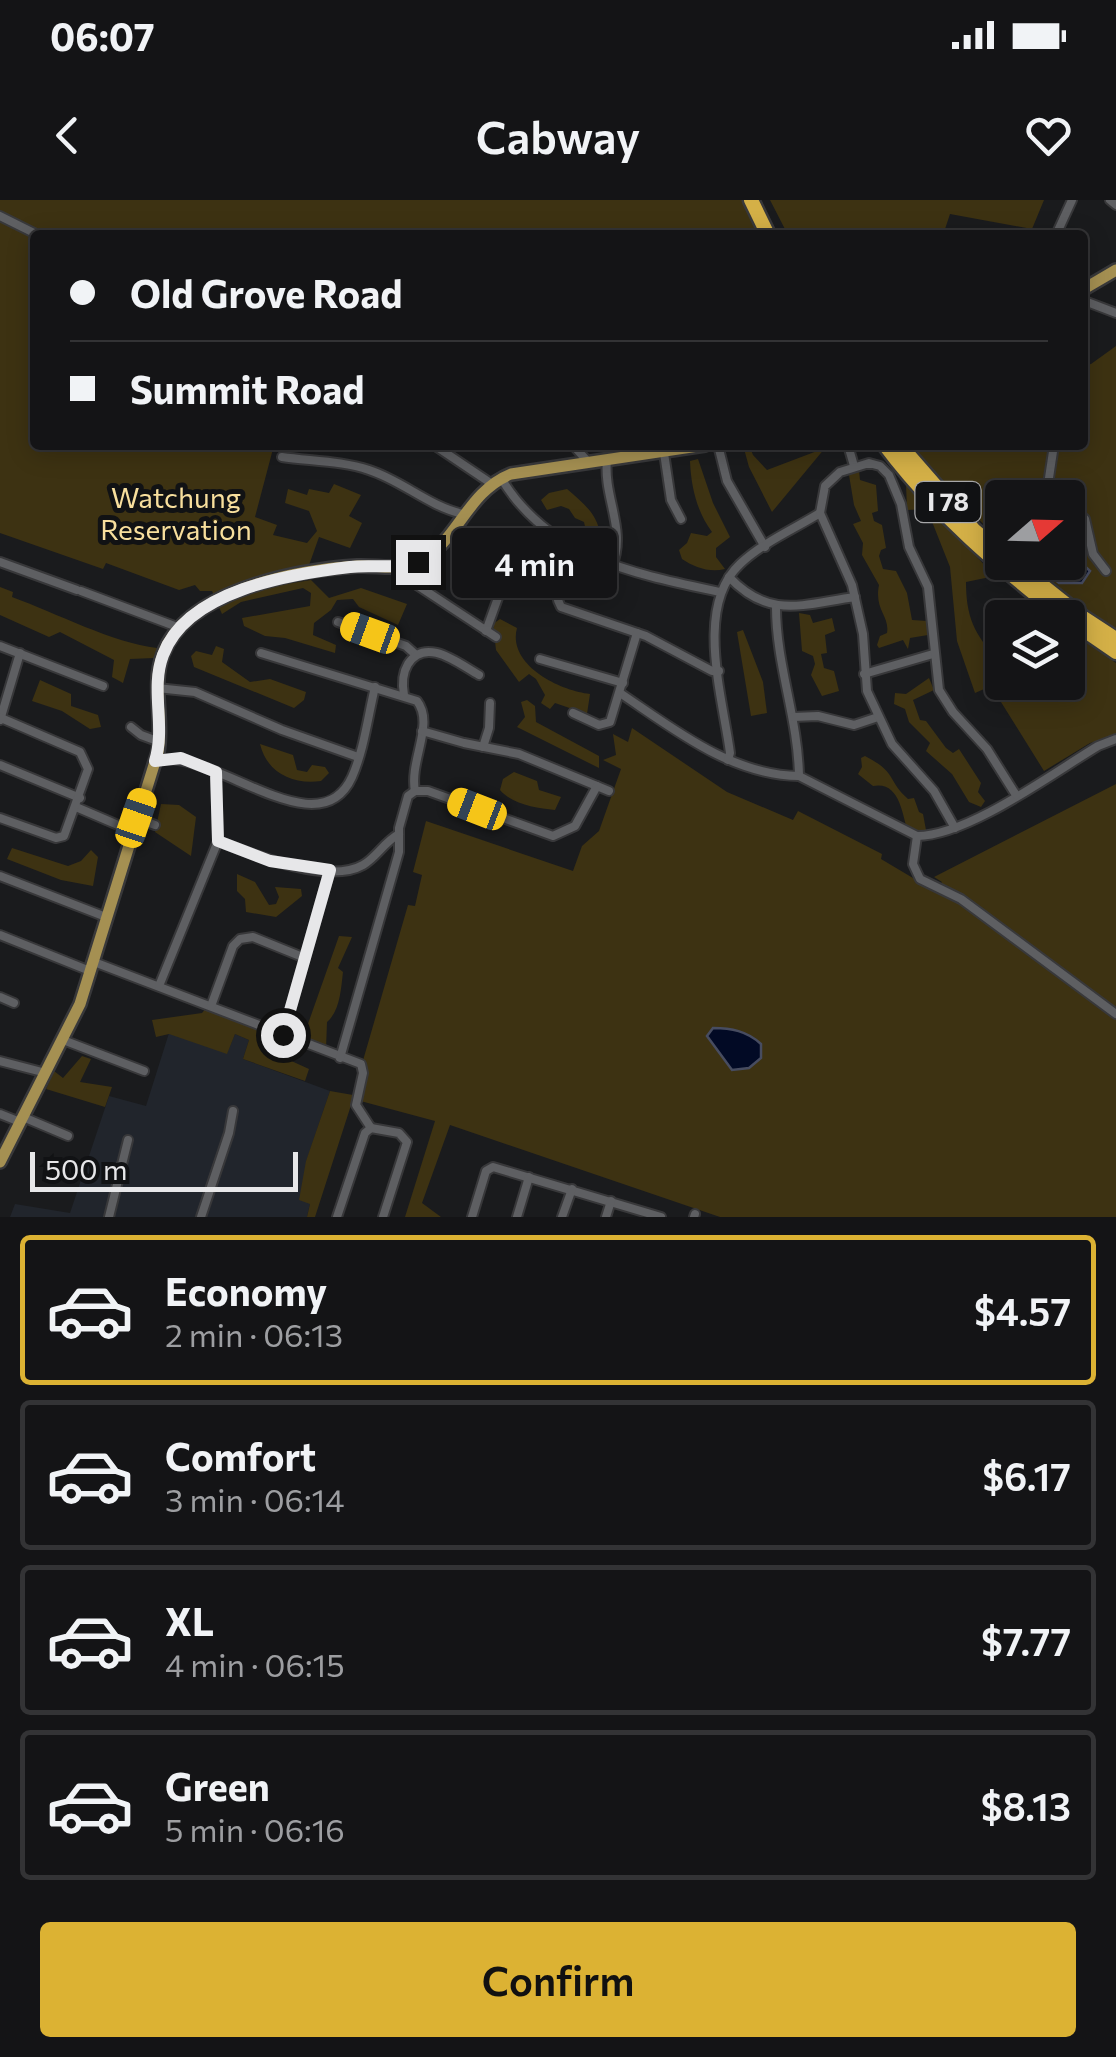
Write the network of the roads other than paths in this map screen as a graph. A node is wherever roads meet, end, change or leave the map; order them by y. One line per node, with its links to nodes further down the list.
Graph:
1 (751, 200): 5 (highway)
2 (761, 200): 6 (highway)
3 (1072, 200): 7 (street)
4 (0, 216): 8 (street)
5 (766, 230)
6 (776, 230)
7 (1058, 230)
8 (30, 231)
9 (1116, 270): 10 (main road)
10 (1088, 286)
11 (1088, 302): 12 (street)
12 (1116, 313)
13 (443, 450): 26 (street)
14 (578, 450): 23 (street)
15 (720, 450): 33 (street)
16 (849, 450): 24 (street)
17 (889, 450): 43 (highway, I 78)
18 (904, 450): 31 (highway, I 78)
19 (1053, 450): 25 (street)
20 (659, 451): 22 (main road); 29 (street)
21 (282, 457): 28 (street)
22 (607, 460): 23 (main road); 35 (street)
23 (589, 462): 26 (main road)
24 (854, 466): 27 (street); 56 (street)
25 (1048, 480)
26 (496, 481): 28 (main road); 32 (street)
27 (820, 513): 33 (street); 42 (street)
28 (463, 514): 36 (main road)
29 (681, 519)
30 (1085, 523): 38 (street)
31 (985, 539)
32 (568, 545): 35 (street); 49 (street)
33 (765, 547): 39 (street)
34 (0, 562): 46 (street)
35 (612, 566): 41 (street)
36 (389, 567): 46 (main road); 47 (street)
37 (508, 570): 47 (street)
38 (1106, 570)
39 (729, 577): 41 (street); 44 (street)
40 (1036, 580): 51 (highway)
41 (720, 592): 59 (street)
42 (855, 597): 44 (street); 60 (street)
43 (1045, 600)
44 (776, 607): 69 (street)
45 (338, 622): 57 (street)
46 (180, 628): 64 (main road)
47 (486, 631): 50 (street)
48 (1085, 631): 53 (highway, I 78)
49 (637, 632): 59 (street); 65 (street)
50 (496, 637)
51 (1116, 639)
52 (0, 646): 55 (street)
53 (1116, 652)
54 (261, 653): 63 (street)
55 (20, 654): 62 (street); 71 (street)
56 (933, 654): 60 (street); 86 (street)
57 (416, 655): 61 (street); 66 (street)
58 (540, 659): 65 (street)
59 (719, 671): 78 (street)
60 (864, 674): 70 (street)
61 (479, 675)
62 (103, 686)
63 (375, 687): 66 (street); 77 (street)
64 (157, 688): 75 (main road); 77 (street)
65 (622, 688): 68 (street); 78 (street)
66 (404, 695): 73 (street)
67 (490, 704): 76 (street)
68 (572, 713)
69 (793, 717): 70 (street); 82 (street)
70 (878, 718): 92 (street)
71 (0, 719): 87 (street)
72 (131, 727): 75 (street)
73 (422, 730): 76 (street); 85 (street)
74 (1116, 739): 86 (street)
75 (160, 742): 79 (main road)
76 (483, 747): 83 (street)
77 (358, 757): 81 (street)
78 (728, 760): 82 (street)
79 (155, 761): 81 (street); 91 (main road)
80 (0, 764): 87 (street)
81 (216, 772): 95 (street)
82 (799, 776): 94 (street)
83 (597, 786): 84 (street); 85 (street)
84 (609, 791)
85 (416, 792): 93 (street)
86 (1016, 795): 92 (street)
87 (80, 798): 88 (street)
88 (76, 808): 89 (street); 91 (street)
89 (0, 818)
90 (155, 824): 91 (street)
91 (134, 825): 98 (main road)
92 (955, 828): 94 (street)
93 (398, 834): 96 (street); 109 (street)
94 (917, 836): 106 (street)
95 (218, 841): 96 (street); 102 (street)
96 (330, 870): 100 (street)
97 (0, 876): 98 (street)
98 (106, 917): 101 (main road)
99 (0, 935): 101 (street)
100 (305, 958): 105 (street); 107 (street)
101 (92, 966): 102 (street); 108 (main road)
102 (158, 986): 105 (street)
103 (0, 997): 104 (street)
104 (14, 1002)
105 (211, 1006): 107 (street)
106 (1116, 1014)
107 (283, 1035): 109 (street)
108 (63, 1040): 111 (street); 112 (main road)
109 (340, 1058): 116 (street)
110 (0, 1060): 112 (street)
111 (144, 1071)
112 (46, 1073): 115 (main road)
113 (232, 1111): 125 (street)
114 (0, 1114): 115 (street)
115 (22, 1120): 117 (street); 119 (main road)
116 (371, 1128): 126 (street); 127 (street)
117 (68, 1136)
118 (128, 1140): 124 (street)
119 (0, 1162)
120 (529, 1177): 121 (street); 128 (street); 129 (street)
121 (572, 1189): 122 (street); 130 (street)
122 (610, 1201): 123 (street); 131 (street)
123 (650, 1215): 132 (street)
124 (109, 1217)
125 (201, 1217)
126 (337, 1217)
127 (383, 1217)
128 (472, 1217)
129 (517, 1217)
130 (562, 1217)
131 (606, 1217)
132 (661, 1217)

